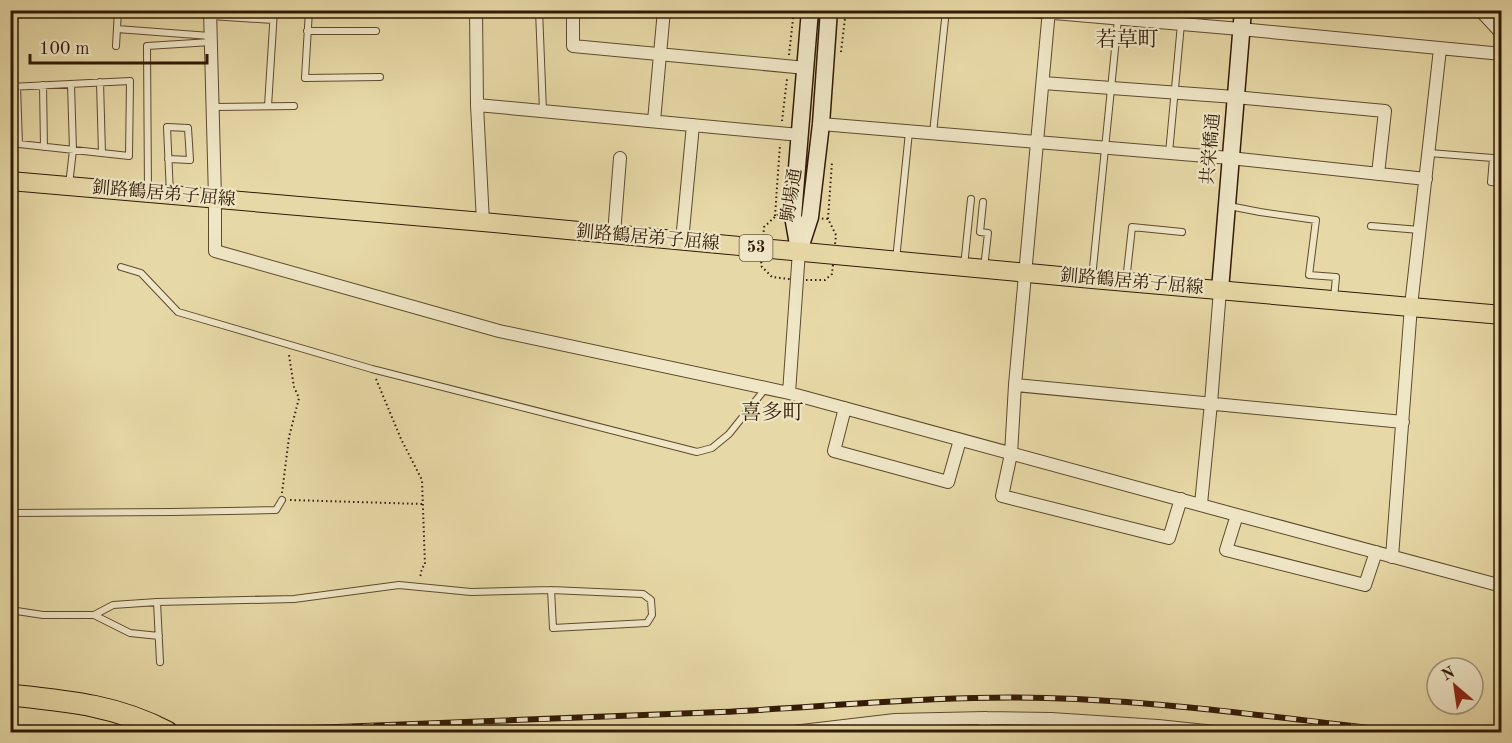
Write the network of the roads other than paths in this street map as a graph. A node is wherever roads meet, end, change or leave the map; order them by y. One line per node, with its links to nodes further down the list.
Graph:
1 (118, 10): 19 (lane)
2 (274, 10): 17 (lane)
3 (309, 10): 21 (lane)
4 (476, 10): 39 (street)
5 (539, 10): 43 (lane)
6 (573, 10): 27 (street)
7 (664, 10): 27 (street)
8 (810, 10): 29 (street, 駒場通)
9 (829, 10): 45 (street, 駒場通)
10 (946, 10): 48 (lane)
11 (1019, 10): 14 (street)
12 (1243, 10): 20 (street, 共栄橋通)
13 (1480, 10): 23 (street)
14 (1049, 12): 16 (street); 32 (street)
15 (210, 13): 17 (lane); 24 (street)
16 (1118, 19): 18 (street); 36 (lane)
17 (273, 20): 40 (lane)
18 (1181, 24): 20 (street); 37 (lane)
19 (117, 29): 24 (lane); 25 (lane)
20 (1240, 29): 26 (street); 38 (street, 共栄橋通)
21 (307, 31): 22 (lane); 30 (lane)
22 (376, 31)
23 (1502, 34)
24 (211, 39): 42 (street); 67 (lane)
25 (116, 46)
26 (1440, 49): 28 (street); 56 (street)
27 (659, 54): 29 (street); 44 (street)
28 (1502, 54)
29 (806, 68): 49 (street, 駒場通)
30 (380, 77)
31 (100, 82): 33 (lane); 57 (lane); 57 (lane)
32 (1043, 82): 36 (street); 50 (street)
33 (71, 84): 34 (lane); 55 (lane)
34 (43, 85): 35 (lane); 53 (lane)
35 (14, 87): 52 (lane)
36 (1112, 88): 37 (street); 54 (lane)
37 (1174, 92): 38 (street); 58 (lane)
38 (1235, 97): 60 (street, 共栄橋通); 62 (street)
39 (477, 105): 43 (street); 73 (street)
40 (268, 106): 41 (lane); 42 (lane)
41 (294, 106)
42 (213, 107): 69 (street)
43 (543, 111): 44 (street)
44 (654, 121): 46 (street)
45 (821, 124): 47 (street); 79 (street, 駒場通)
46 (693, 125): 49 (street); 78 (street)
47 (909, 132): 48 (street); 80 (lane)
48 (933, 134): 50 (street)
49 (800, 135): 79 (street, 駒場通)
50 (1038, 142): 54 (street); 84 (street)
51 (10, 143): 52 (lane)
52 (19, 144): 53 (lane)
53 (44, 147): 55 (lane)
54 (1105, 148): 58 (street); 85 (lane)
55 (73, 150): 57 (lane); 66 (lane)
56 (1428, 152): 63 (street); 65 (lane)
57 (102, 153)
58 (1169, 153): 60 (street)
59 (620, 158): 77 (street)
60 (1230, 158): 62 (street); 72 (street, 共栄橋通)
61 (168, 159): 61 (lane); 68 (lane)
62 (1378, 174): 63 (street)
63 (1426, 179): 75 (street)
64 (10, 181): 66 (main road, 釧路鶴居弟子屈線 / 53)
65 (1502, 183)
66 (69, 186): 67 (main road, 釧路鶴居弟子屈線 / 53)
67 (148, 192): 68 (main road, 釧路鶴居弟子屈線 / 53)
68 (170, 194): 69 (main road, 釧路鶴居弟子屈線 / 53)
69 (215, 198): 73 (main road, 釧路鶴居弟子屈線 / 53); 92 (street)
70 (971, 198): 82 (lane)
71 (983, 202): 83 (lane)
72 (1226, 206): 87 (street, 共栄橋通); 88 (lane)
73 (483, 222): 77 (main road, 釧路鶴居弟子屈線 / 53)
74 (1371, 226): 75 (lane)
75 (1420, 230): 89 (street)
76 (1182, 232): 86 (lane)
77 (614, 234): 78 (main road, 釧路鶴居弟子屈線 / 53)
78 (682, 241): 79 (main road, 釧路鶴居弟子屈線 / 53)
79 (799, 251): 80 (main road, 釧路鶴居弟子屈線 / 53); 93 (street)
80 (896, 260): 82 (main road, 釧路鶴居弟子屈線 / 53)
81 (121, 267): 92 (lane)
82 (964, 267): 83 (main road, 釧路鶴居弟子屈線 / 53)
83 (984, 268): 84 (main road, 釧路鶴居弟子屈線 / 53)
84 (1026, 272): 85 (main road, 釧路鶴居弟子屈線 / 53); 91 (street)
85 (1092, 279): 86 (main road, 釧路鶴居弟子屈線 / 53)
86 (1126, 282): 87 (main road, 釧路鶴居弟子屈線 / 53)
87 (1220, 290): 88 (main road, 釧路鶴居弟子屈線 / 53); 94 (street)
88 (1334, 300): 89 (main road, 釧路鶴居弟子屈線 / 53)
89 (1411, 306): 90 (main road, 釧路鶴居弟子屈線 / 53); 96 (street)
90 (1502, 315)
91 (1015, 385): 94 (street); 98 (street)
92 (765, 389): 93 (street)
93 (789, 393): 95 (street)
94 (1211, 403): 96 (street); 101 (street)
95 (845, 408): 97 (street); 97 (street)
96 (1403, 422): 105 (street)
97 (960, 440): 98 (street)
98 (1011, 454): 99 (street); 99 (street)
99 (1181, 499): 101 (street)
100 (282, 500): 102 (lane)
101 (1201, 504): 103 (street)
102 (10, 513)
103 (1237, 515): 104 (street); 104 (street)
104 (1376, 552): 105 (street)
105 (1392, 557): 106 (street)
106 (1502, 586)
107 (551, 590): 107 (lane); 108 (lane)
108 (157, 602): 110 (lane); 111 (lane)
109 (10, 610): 110 (lane)
110 (94, 615): 111 (lane)
111 (159, 636): 112 (lane)
112 (160, 662)
113 (10, 694): 115 (highway)
114 (986, 718): 116 (street); 117 (street); 118 (street)
115 (167, 732)
116 (792, 732)
117 (984, 732)
118 (1215, 732)

